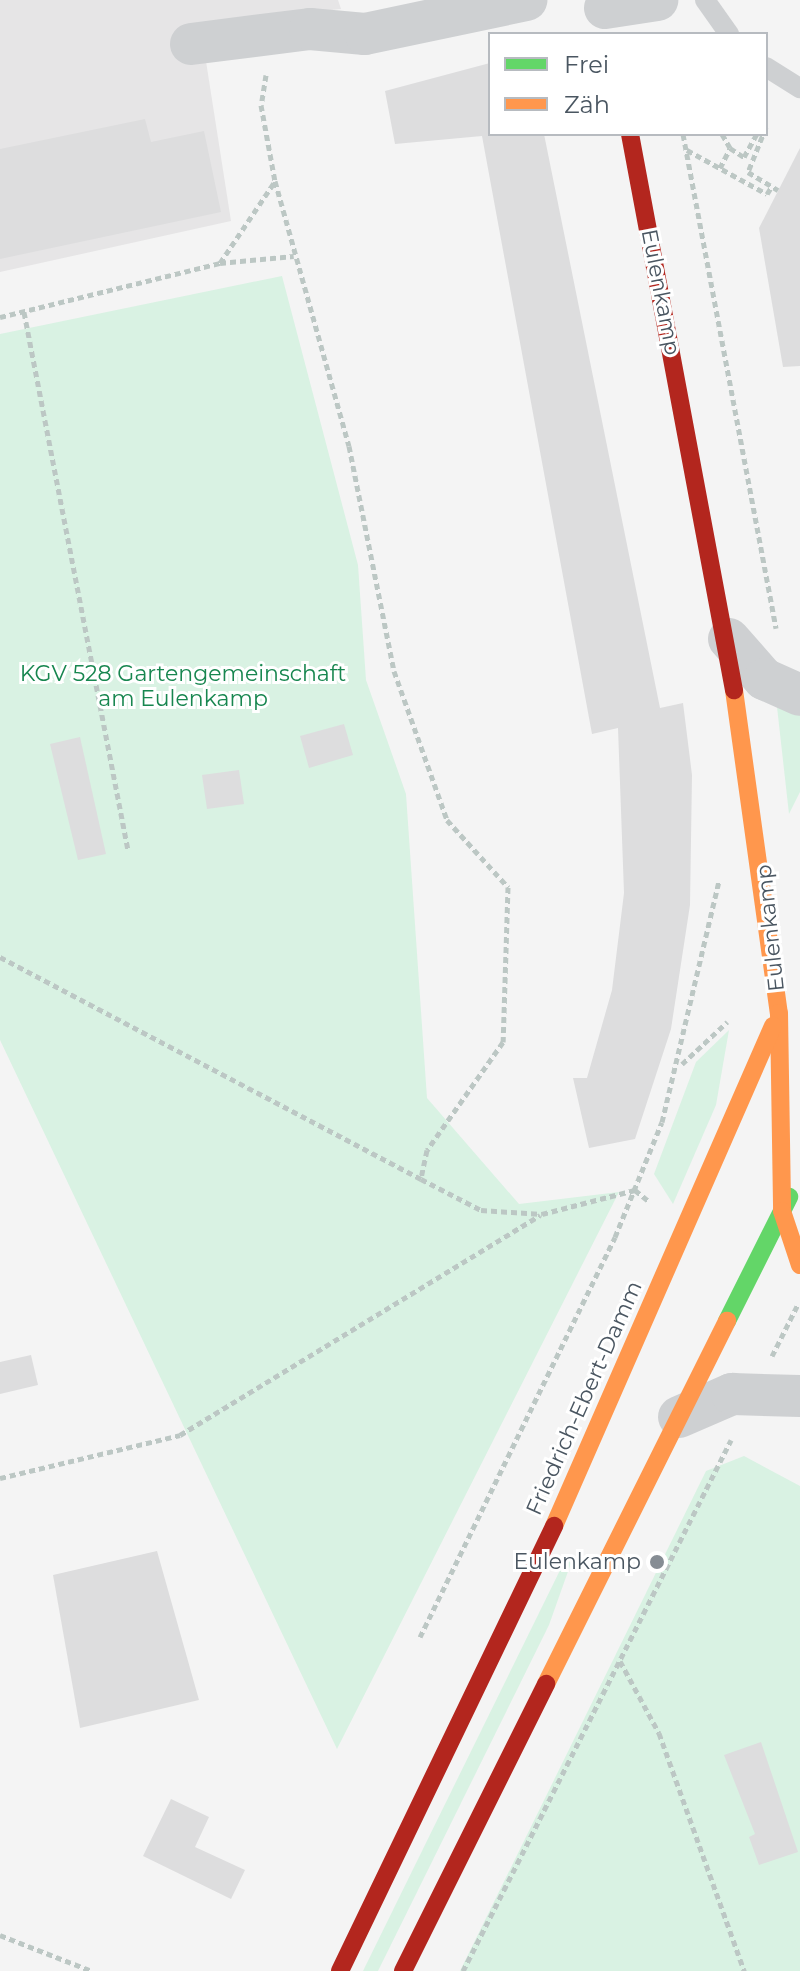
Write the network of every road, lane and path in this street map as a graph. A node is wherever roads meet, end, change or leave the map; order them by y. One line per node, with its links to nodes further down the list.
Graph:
1 (526, 0): 5 (street)
2 (657, 0): 4 (street)
3 (705, 0): 6 (lane)
4 (607, 14)
5 (310, 29): 7 (street); 18 (path)
6 (728, 32)
7 (191, 44)
8 (768, 68): 9 (lane)
9 (800, 88)
10 (630, 136): 24 (main road, Eulenkamp)
11 (683, 136): 16 (path)
12 (723, 136): 15 (path)
13 (756, 136): 15 (path)
14 (762, 136): 17 (path)
15 (730, 148): 17 (path)
16 (686, 150): 17 (path); 23 (path)
17 (720, 168)
18 (275, 181): 19 (path); 20 (path)
19 (294, 256): 20 (path); 34 (path)
20 (220, 263): 21 (path)
21 (24, 312): 22 (path); 26 (path)
22 (0, 317)
23 (778, 634)
24 (729, 639): 25 (street); 30 (main road, Eulenkamp)
25 (800, 695)
26 (128, 850)
27 (705, 920): 32 (path)
28 (0, 957): 34 (path)
29 (793, 984): 30 (main road, Friedrich-Ebert-Damm)
30 (779, 1013): 36 (main road, Eulenkamp); 49 (main road, Friedrich-Ebert-Damm)
31 (729, 1021): 32 (path)
32 (679, 1067): 35 (path)
33 (800, 1173): 36 (main road)
34 (421, 1179): 37 (path)
35 (635, 1190): 37 (path); 45 (path)
36 (782, 1211): 38 (main road, Eulenkamp); 42 (main road)
37 (542, 1214): 44 (path)
38 (800, 1265)
39 (800, 1302): 40 (path)
40 (780, 1337)
41 (800, 1396): 42 (street)
42 (679, 1417): 50 (main road)
43 (736, 1431): 46 (path)
44 (0, 1478)
45 (420, 1637)
46 (620, 1660): 51 (path); 52 (path)
47 (0, 1935): 48 (path)
48 (92, 1971)
49 (340, 1971)
50 (403, 1971)
51 (463, 1971)
52 (744, 1971)

